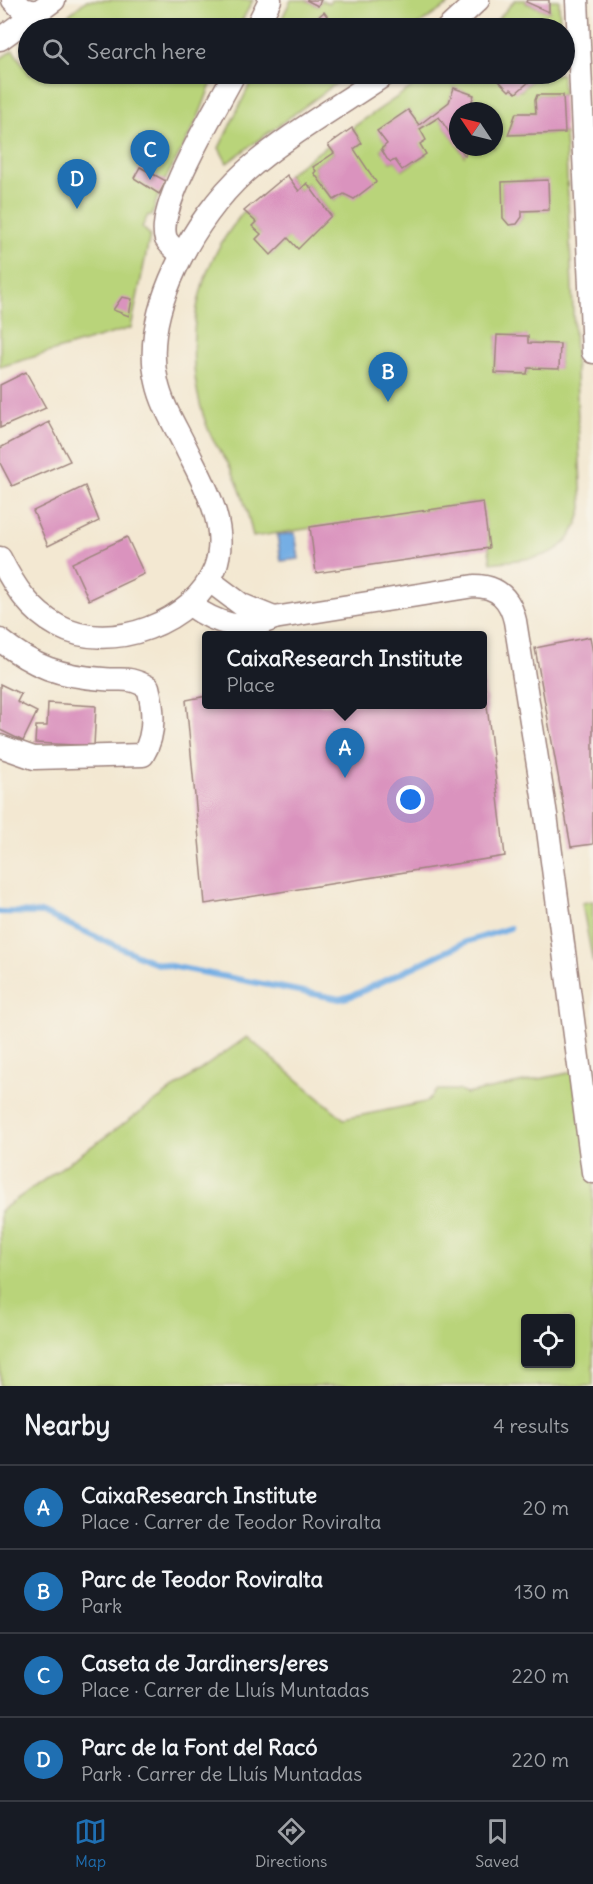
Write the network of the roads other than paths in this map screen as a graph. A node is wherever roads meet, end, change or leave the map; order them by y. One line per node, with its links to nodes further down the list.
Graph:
1 (8, 0): 7 (street)
2 (13, 0): 6 (street)
3 (270, 0): 9 (street)
4 (478, 0): 10 (street)
5 (576, 0): 16 (street)
6 (45, 6): 8 (street)
7 (0, 7)
8 (29, 18)
9 (261, 18)
10 (459, 18)
11 (18, 26): 12 (street)
12 (0, 39)
13 (229, 84): 15 (street)
14 (372, 84): 15 (street)
15 (182, 255): 19 (street)
16 (591, 269): 17 (street)
17 (593, 352)
18 (3, 573): 20 (street)
19 (210, 581): 20 (street); 21 (street)
20 (190, 605): 21 (street)
21 (274, 618): 24 (street)
22 (0, 640): 23 (street)
23 (0, 746)
24 (593, 1172)

